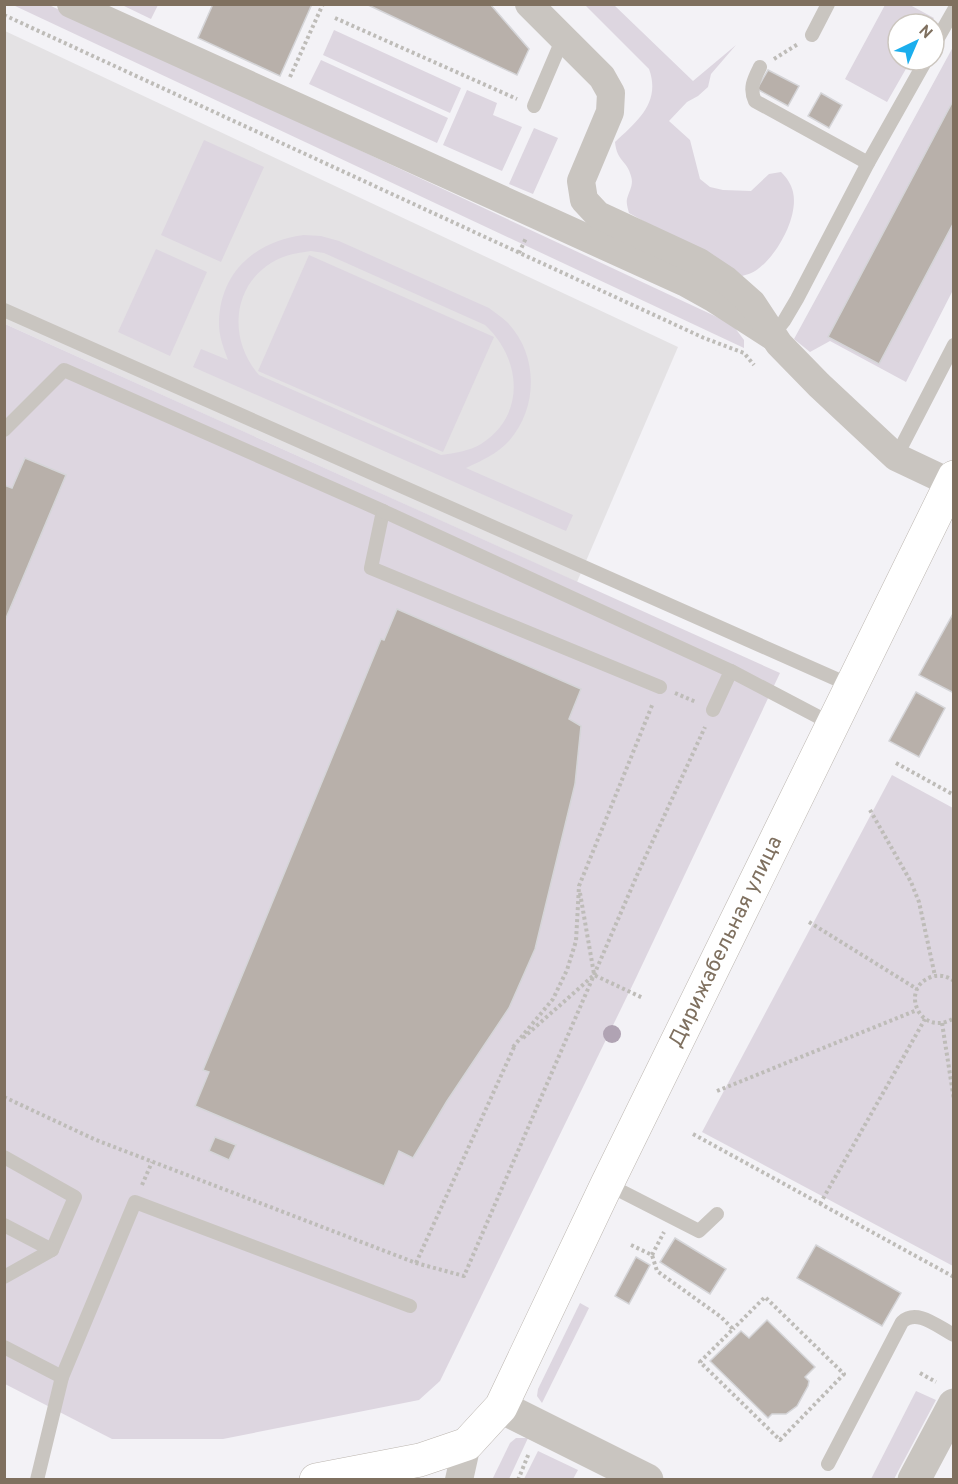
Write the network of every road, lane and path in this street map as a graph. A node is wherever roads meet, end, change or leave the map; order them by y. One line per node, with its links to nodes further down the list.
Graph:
1 (71, 4): 17 (street)
2 (323, 4): 13 (path)
3 (529, 4): 10 (street)
4 (828, 4): 9 (lane)
5 (954, 10): 8 (lane)
6 (4, 15): 19 (path)
7 (335, 18): 14 (path)
8 (946, 24)
9 (812, 35): 11 (path)
10 (563, 38): 14 (lane); 17 (street)
11 (760, 67): 15 (lane)
12 (919, 72): 15 (lane)
13 (289, 78)
14 (534, 106)
15 (868, 163): 17 (lane)
16 (4, 310): 25 (lane)
17 (772, 336): 21 (street)
18 (954, 345): 21 (lane)
19 (754, 365)
20 (4, 430): 23 (lane)
21 (896, 457): 22 (street)
22 (953, 482): 25 (main road, Дирижабельная улица)
23 (383, 511): 24 (lane); 26 (lane)
24 (731, 672): 27 (lane); 28 (lane)
25 (852, 686): 28 (main road, Дирижабельная улица)
26 (660, 687): 27 (path); 32 (path)
27 (713, 710): 34 (path)
28 (832, 724): 50 (main road, Дирижабельная улица)
29 (896, 762): 30 (path)
30 (954, 795)
31 (870, 810): 35 (path)
32 (579, 886): 34 (path); 43 (path)
33 (809, 922): 37 (path)
34 (594, 975): 38 (path); 43 (path); 57 (path)
35 (935, 976): 36 (path); 37 (path)
36 (953, 978)
37 (917, 989): 39 (path)
38 (644, 998)
39 (917, 1010): 41 (path); 44 (path)
40 (954, 1018): 42 (path)
41 (925, 1019): 42 (path); 52 (path)
42 (942, 1023): 46 (path)
43 (513, 1047): 57 (path)
44 (717, 1091)
45 (4, 1097): 49 (path)
46 (954, 1100)
47 (693, 1134): 52 (path)
48 (4, 1157): 56 (lane)
49 (152, 1162): 51 (path); 57 (path)
50 (607, 1184): 53 (lane); 67 (main road, Дирижабельная улица)
51 (135, 1202): 60 (lane); 65 (lane)
52 (820, 1204): 58 (path)
53 (717, 1214)
54 (4, 1225): 56 (lane)
55 (631, 1245): 61 (path)
56 (52, 1250): 59 (lane)
57 (416, 1263)
58 (954, 1276)
59 (4, 1277)
60 (410, 1306)
61 (734, 1329): 61 (path)
62 (954, 1335): 70 (lane)
63 (4, 1347): 65 (lane)
64 (920, 1373): 66 (path)
65 (62, 1377): 71 (lane)
66 (948, 1395): 76 (street)
67 (501, 1407): 68 (main road, Дирижабельная улица); 75 (street)
68 (467, 1444): 72 (main road); 73 (street)
69 (530, 1451): 74 (path)
70 (828, 1464)
71 (37, 1479)
72 (316, 1479)
73 (459, 1479)
74 (518, 1479)
75 (646, 1479)
76 (914, 1479)

